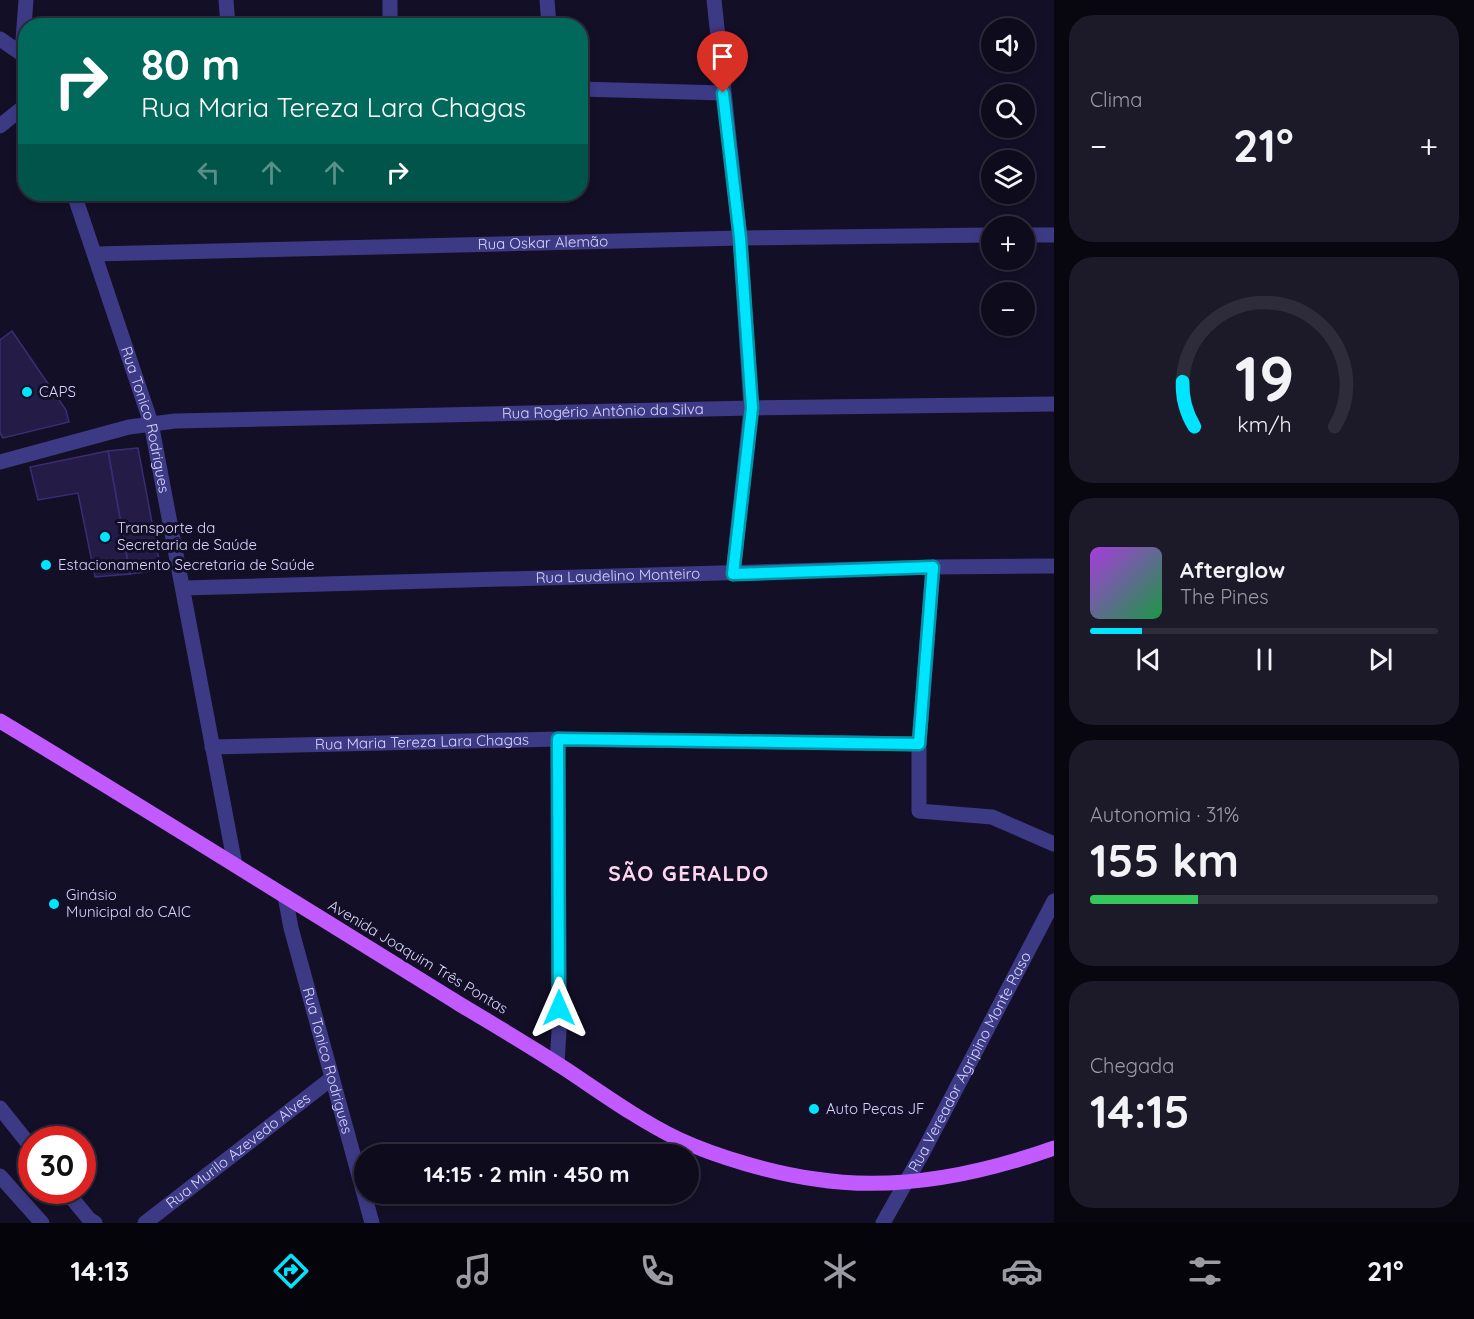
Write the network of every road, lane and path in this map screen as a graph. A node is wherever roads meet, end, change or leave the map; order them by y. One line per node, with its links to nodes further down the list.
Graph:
1 (26, 0): 6 (street)
2 (226, 0): 7 (street)
3 (390, 0): 8 (street)
4 (547, 0): 9 (street)
5 (714, 0): 13 (street)
6 (25, 18)
7 (227, 18)
8 (390, 18)
9 (548, 18)
10 (0, 39): 11 (street)
11 (18, 54)
12 (588, 89): 13 (street)
13 (723, 93): 20 (street)
14 (18, 111): 15 (street)
15 (0, 126)
16 (77, 201): 21 (street, Rua Tonico Rodrigues)
17 (981, 235): 20 (street, Rua Oskar Alemão)
18 (1035, 235): 19 (street)
19 (1054, 235)
20 (740, 238): 21 (street, Rua Oskar Alemão); 23 (street)
21 (96, 254): 24 (street, Rua Tonico Rodrigues)
22 (1054, 404): 23 (street, Rua Rogério Antônio da Silva)
23 (752, 408): 24 (street, Rua Rogério Antônio da Silva); 28 (street)
24 (152, 423): 25 (street, Rua Rogério Antônio da Silva); 29 (street, Rua Tonico Rodrigues)
25 (0, 461)
26 (1054, 566): 27 (street, Rua Laudelino Monteiro)
27 (933, 567): 28 (street, Rua Laudelino Monteiro); 32 (street)
28 (733, 574): 29 (street, Rua Laudelino Monteiro)
29 (183, 588): 33 (street, Rua Tonico Rodrigues)
30 (0, 721): 35 (main road, Avenida Joaquim Três Pontas)
31 (558, 739): 32 (street, Rua Maria Tereza Lara Chagas); 33 (street, Rua Maria Tereza Lara Chagas); 38 (street)
32 (919, 744): 34 (street)
33 (212, 747): 35 (street, Rua Tonico Rodrigues)
34 (1054, 844)
35 (235, 865): 36 (main road, Avenida Joaquim Três Pontas)
36 (285, 896): 38 (main road, Avenida Joaquim Três Pontas); 39 (street, Rua Tonico Rodrigues)
37 (1054, 901): 44 (street, Rua Vereador Agripino Monte Raso)
38 (557, 1064): 44 (main road, Avenida Joaquim Três Pontas)
39 (332, 1078): 48 (street, Rua Murilo Azevedo Alves); 49 (street, Rua Tonico Rodrigues)
40 (0, 1108): 41 (street)
41 (18, 1130)
42 (1054, 1148): 44 (main road, Avenida Joaquim Três Pontas)
43 (0, 1176): 47 (street)
44 (907, 1183): 50 (street, Rua Vereador Agripino Monte Raso)
45 (75, 1204): 46 (street)
46 (87, 1222)
47 (42, 1223)
48 (145, 1223)
49 (372, 1223)
50 (883, 1223)

